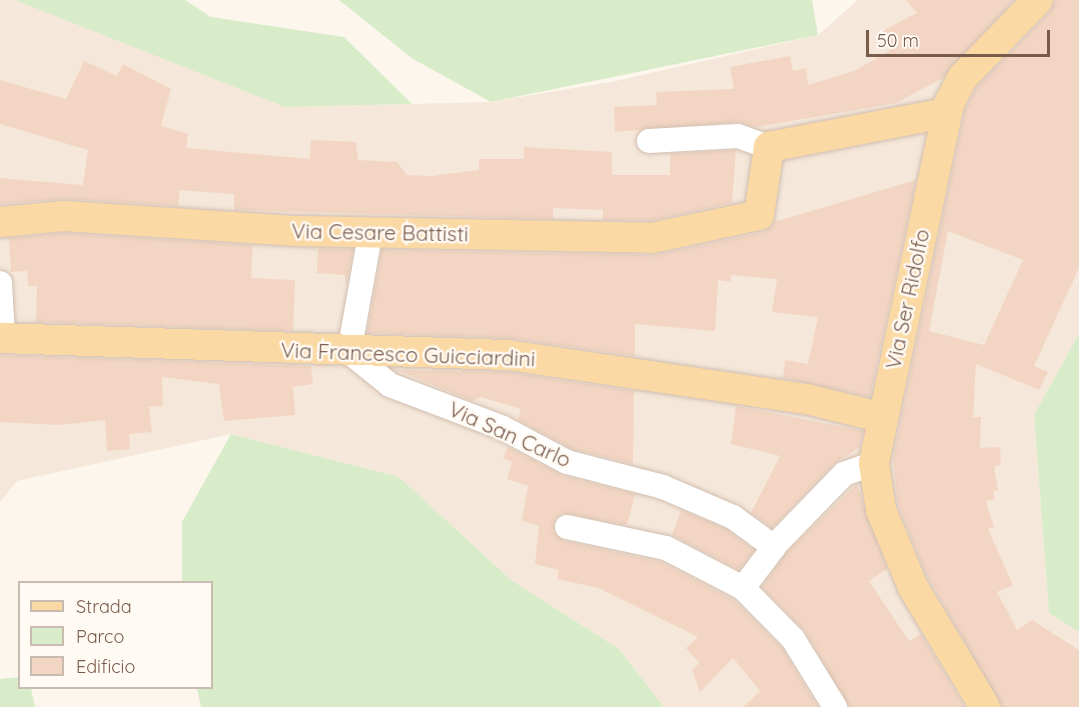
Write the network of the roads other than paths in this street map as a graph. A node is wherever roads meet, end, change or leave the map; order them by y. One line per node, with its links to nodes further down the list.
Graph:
1 (1038, 0): 2 (main road, Via Ser Ridolfo)
2 (946, 113): 4 (main road); 10 (main road, Via Ser Ridolfo)
3 (649, 141): 4 (street)
4 (769, 147): 6 (main road, Via Cesare Battisti)
5 (0, 222): 6 (main road, Via Cesare Battisti)
6 (371, 230): 9 (street)
7 (0, 284): 8 (street)
8 (2, 337): 9 (main road, Via Francesco Guicciardini)
9 (349, 352): 10 (main road, Via Francesco Guicciardini); 13 (street, Via San Carlo)
10 (883, 418): 11 (main road, Via Ser Ridolfo)
11 (874, 463): 13 (street); 16 (main road, Via Ser Ridolfo)
12 (567, 527): 14 (street)
13 (776, 544): 14 (street)
14 (743, 588): 15 (street)
15 (835, 707)
16 (985, 707)

